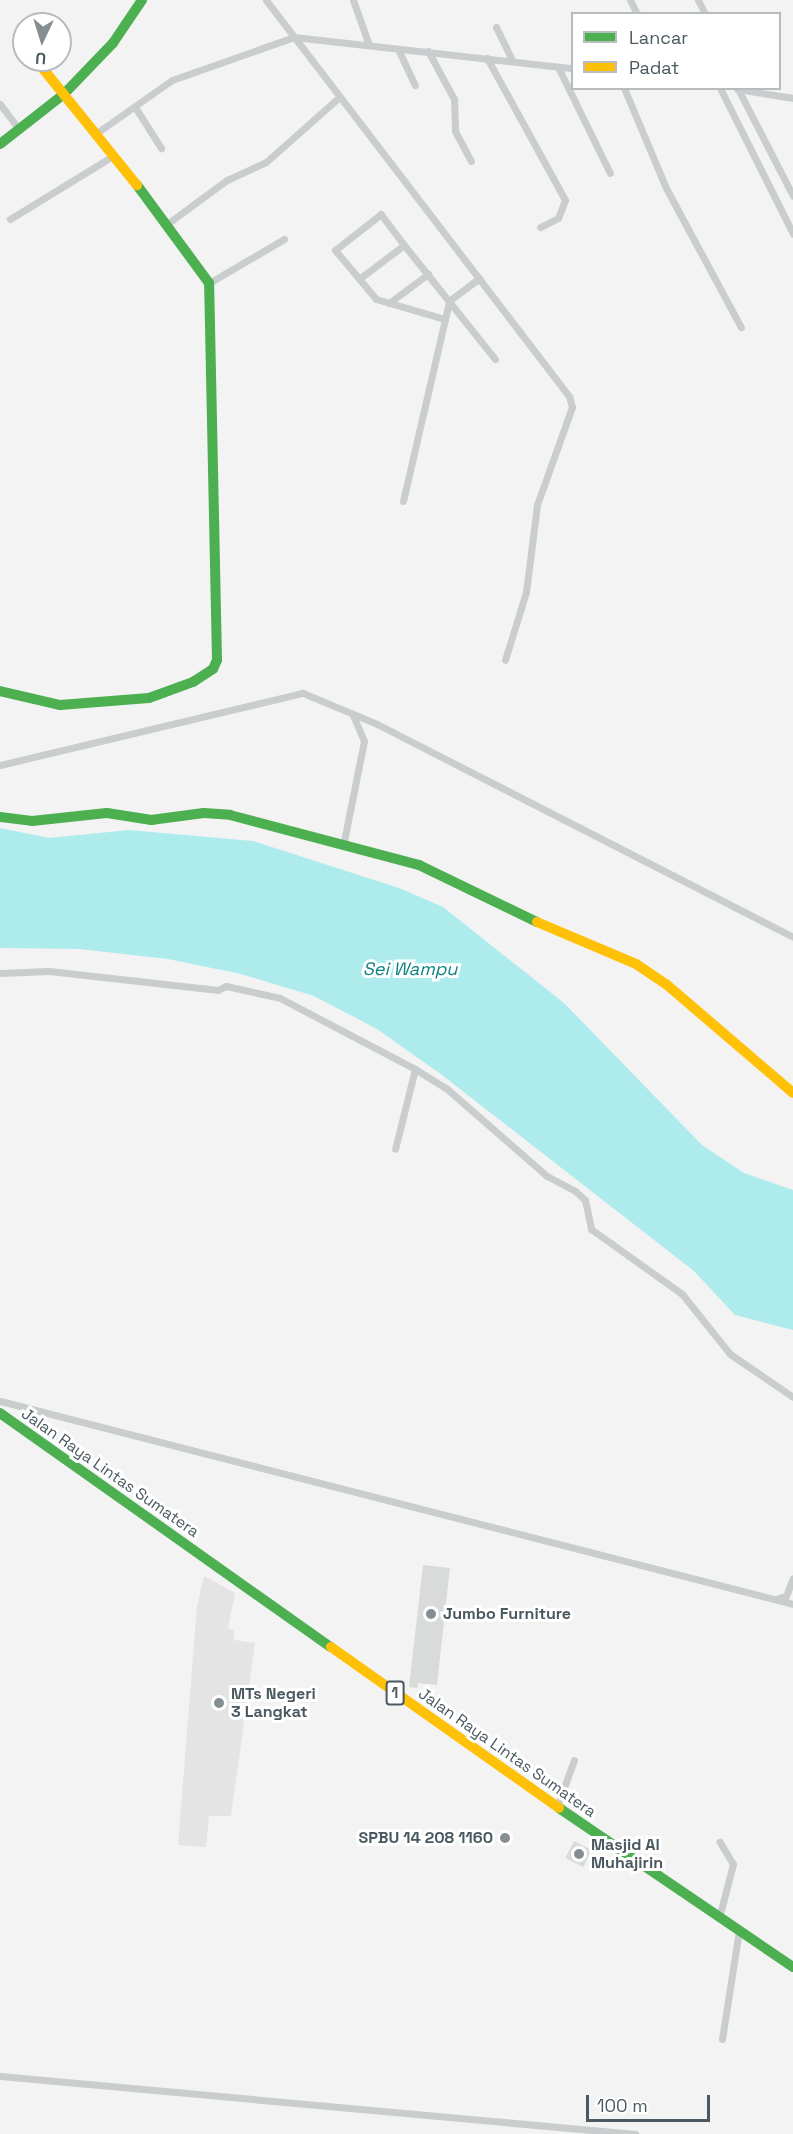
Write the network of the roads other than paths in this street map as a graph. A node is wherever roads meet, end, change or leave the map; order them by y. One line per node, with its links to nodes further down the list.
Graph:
1 (142, 0): 19 (main road)
2 (266, 0): 5 (street)
3 (353, 0): 6 (street)
4 (496, 27): 10 (street)
5 (294, 37): 6 (street); 20 (street); 23 (street)
6 (369, 45): 7 (street)
7 (398, 49): 8 (street); 14 (street)
8 (429, 51): 9 (street); 29 (street)
9 (487, 58): 10 (street); 34 (street)
10 (512, 60): 11 (street)
11 (558, 67): 12 (street); 30 (street)
12 (571, 68)
13 (46, 72): 19 (main road)
14 (415, 86)
15 (625, 90): 45 (street)
16 (721, 90): 35 (street)
17 (737, 90): 31 (street)
18 (761, 90): 21 (street)
19 (64, 93): 24 (main road); 25 (main road)
20 (338, 98): 33 (street); 39 (street)
21 (793, 98)
22 (0, 104): 24 (street)
23 (135, 107): 25 (street); 27 (street)
24 (19, 129): 26 (main road)
25 (98, 132): 28 (main road)
26 (0, 144)
27 (161, 148)
28 (113, 156): 32 (street); 33 (main road)
29 (471, 161)
30 (610, 173)
31 (793, 196)
32 (10, 219)
33 (167, 224): 41 (main road)
34 (540, 226)
35 (793, 234)
36 (284, 239): 41 (street)
37 (404, 245): 38 (street); 40 (street); 40 (street)
38 (428, 274): 42 (street); 43 (street)
39 (479, 278): 42 (street); 48 (street)
40 (359, 279): 43 (street)
41 (209, 283): 49 (main road)
42 (449, 301): 44 (street); 46 (street)
43 (389, 303): 44 (street)
44 (445, 319): 47 (street)
45 (741, 327)
46 (495, 359)
47 (403, 501)
48 (505, 660)
49 (0, 691)
50 (352, 712): 51 (street); 53 (street); 54 (street)
51 (0, 765)
52 (0, 817): 53 (main road)
53 (343, 846): 57 (main road)
54 (793, 937)
55 (0, 974): 56 (street)
56 (415, 1069): 58 (street); 59 (street)
57 (793, 1093)
58 (394, 1149)
59 (793, 1397)
60 (0, 1401): 63 (street)
61 (0, 1413): 66 (main road, Jalan Raya Lintas Sumatera / 1)
62 (793, 1578): 63 (street)
63 (773, 1599): 64 (street)
64 (793, 1604)
65 (573, 1760): 66 (street)
66 (557, 1807): 68 (main road, Jalan Raya Lintas Sumatera / 1)
67 (720, 1842): 68 (street)
68 (719, 1918): 69 (main road, Jalan Raya Lintas Sumatera / 1)
69 (740, 1931): 70 (main road, Jalan Raya Lintas Sumatera / 1); 71 (street)
70 (793, 1967)
71 (722, 2039)
72 (0, 2076): 73 (street)
73 (635, 2134)

